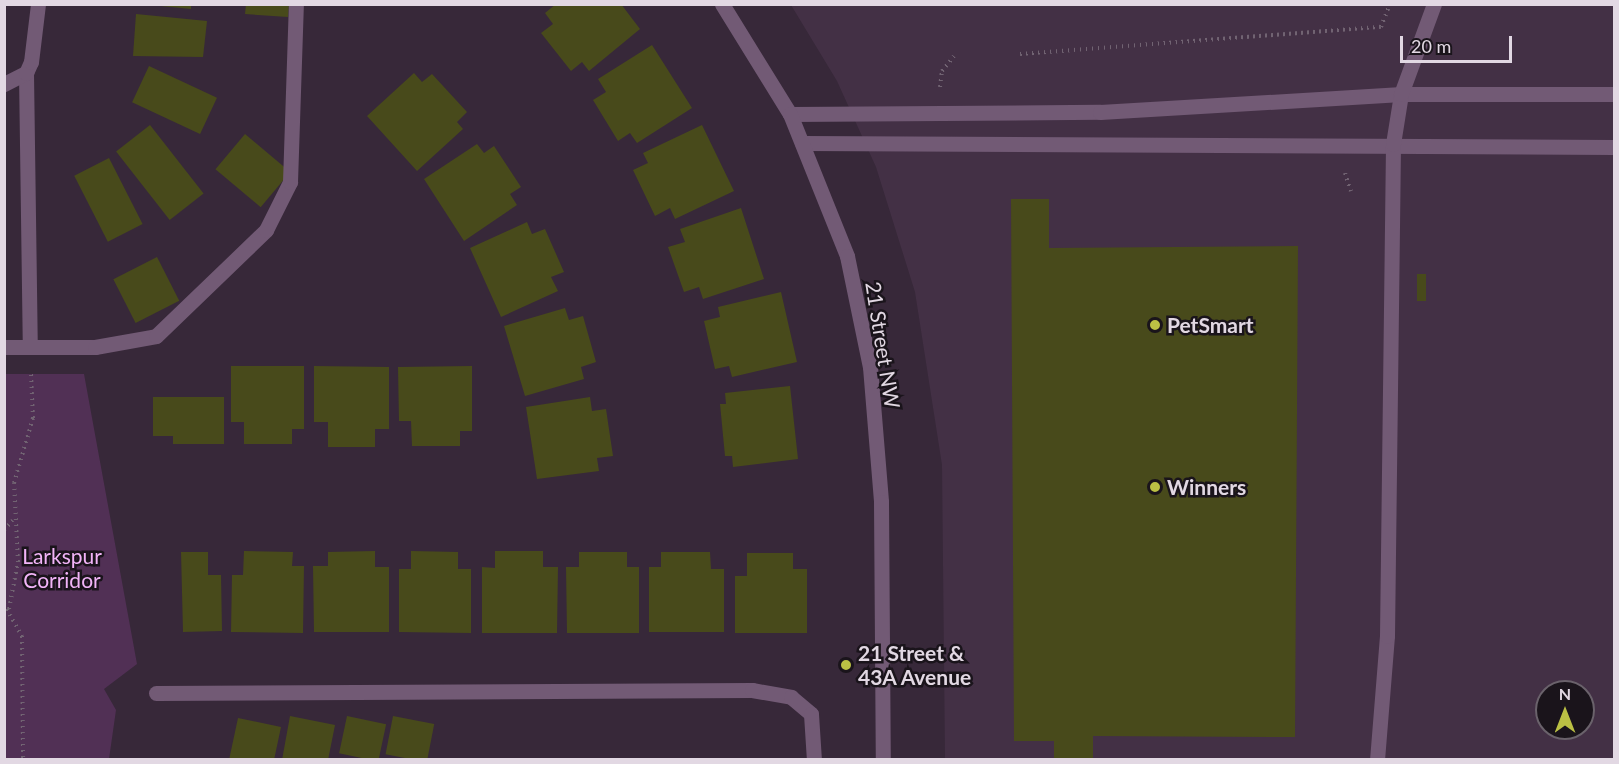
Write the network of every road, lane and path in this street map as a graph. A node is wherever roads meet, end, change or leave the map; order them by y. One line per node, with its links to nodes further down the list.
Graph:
1 (38, 4): 7 (street)
2 (296, 4): 16 (street)
3 (722, 4): 11 (street, 21 Street NW)
4 (1390, 4): 6 (path)
5 (1434, 4): 9 (street)
6 (1020, 54)
7 (26, 73): 8 (street); 16 (street)
8 (4, 84)
9 (1401, 94): 10 (street); 11 (street); 13 (street)
10 (1614, 94)
11 (790, 114): 12 (street, 21 Street NW)
12 (802, 143): 13 (street); 24 (street, 21 Street NW)
13 (1393, 144): 14 (street); 25 (street)
14 (1614, 147)
15 (4, 347): 16 (street)
16 (30, 347): 17 (path)
17 (13, 519): 18 (path); 20 (path)
18 (4, 530)
19 (4, 604): 20 (path)
20 (9, 609): 22 (path)
21 (156, 693): 23 (street)
22 (23, 759)
23 (814, 759)
24 (883, 759)
25 (1377, 759)

